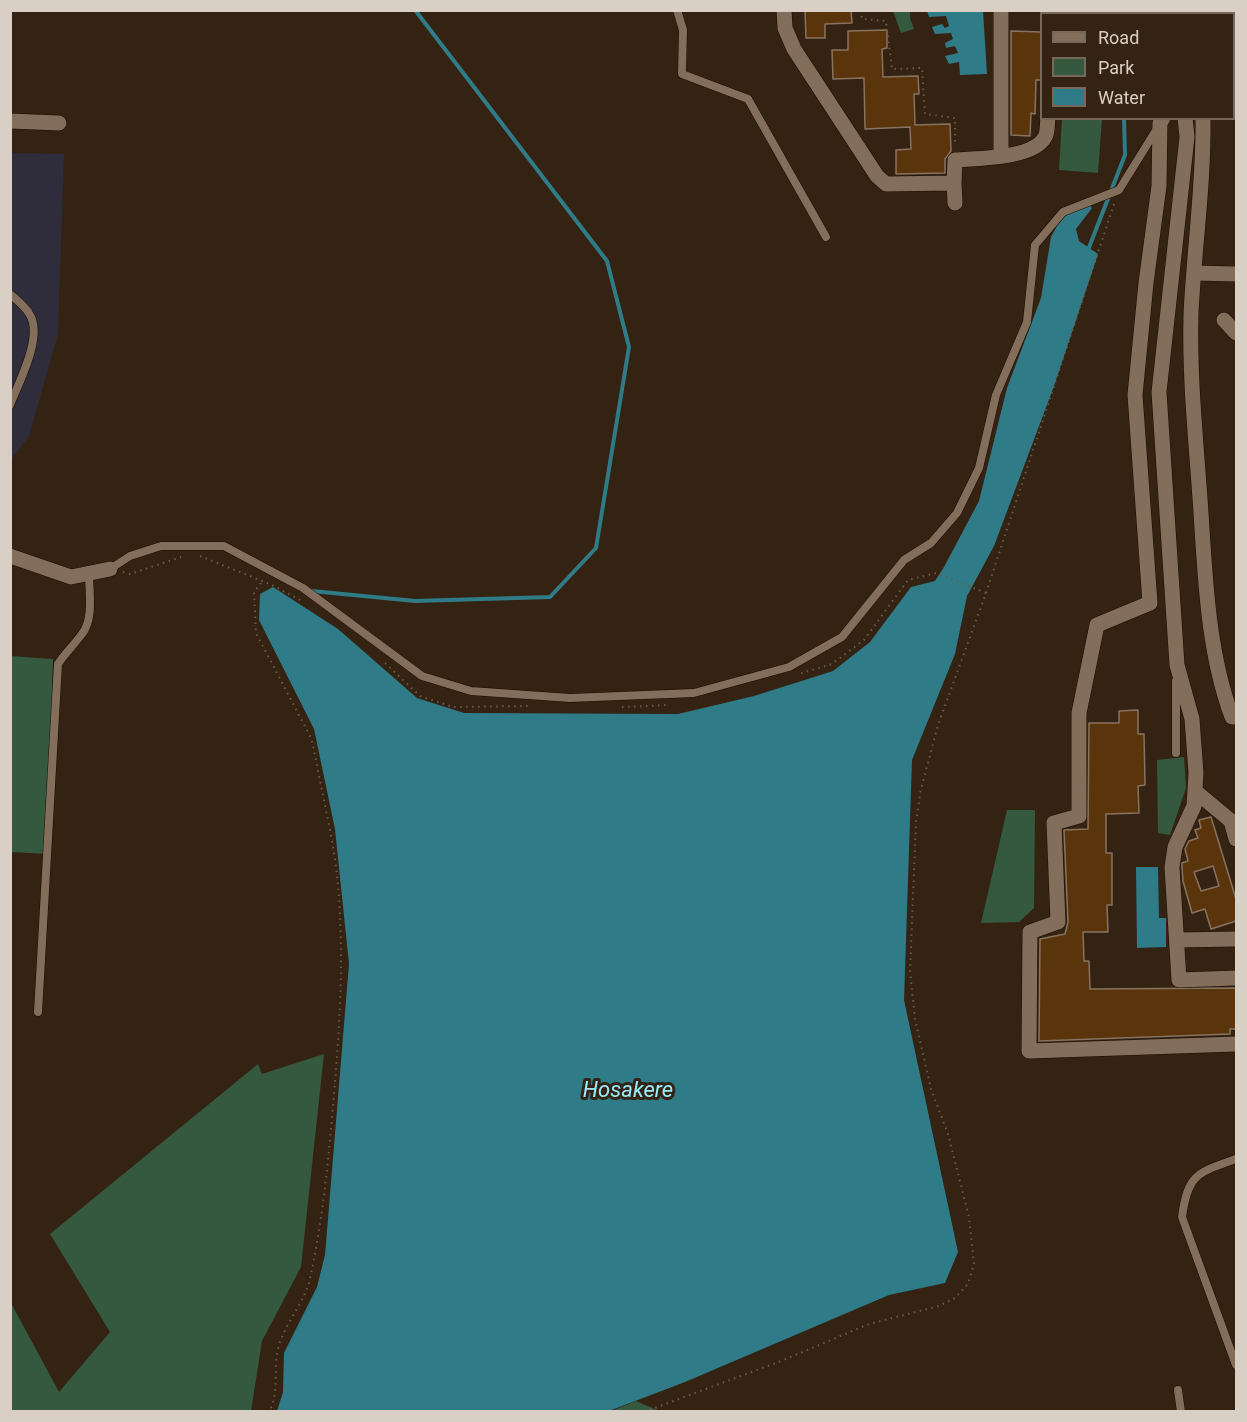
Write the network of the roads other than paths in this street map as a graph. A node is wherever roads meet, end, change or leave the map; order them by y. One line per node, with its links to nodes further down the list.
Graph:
1 (678, 10): 15 (lane)
2 (784, 10): 11 (street)
3 (1001, 10): 10 (street)
4 (1048, 120): 10 (street)
5 (1203, 120): 16 (street)
6 (10, 121): 9 (street)
7 (1162, 121): 8 (street); 12 (street); 27 (lane)
8 (1186, 121): 13 (street)
9 (59, 123)
10 (1001, 155): 11 (street)
11 (954, 183): 14 (street)
12 (1159, 186): 13 (street); 18 (street)
13 (1179, 189): 19 (street)
14 (955, 203)
15 (826, 237)
16 (1195, 273): 17 (street); 30 (street)
17 (1236, 274)
18 (1146, 283): 19 (street); 24 (street)
19 (1169, 287): 23 (street)
20 (10, 294): 25 (lane)
21 (1224, 320): 22 (street)
22 (1236, 333)
23 (1159, 392): 24 (street); 29 (street)
24 (1135, 395): 38 (street)
25 (10, 405)
26 (10, 556): 28 (street)
27 (110, 569): 28 (street)
28 (88, 573): 37 (lane)
29 (1177, 665): 31 (lane); 32 (street)
30 (1236, 717)
31 (1176, 753)
32 (1195, 790): 33 (street); 35 (street)
33 (1236, 839)
34 (1236, 939): 35 (street)
35 (1178, 940): 36 (street)
36 (1236, 978)
37 (38, 1012)
38 (1236, 1044)
39 (1236, 1159): 40 (lane)
40 (1236, 1365)
41 (1178, 1390): 42 (lane)
42 (1181, 1412)

